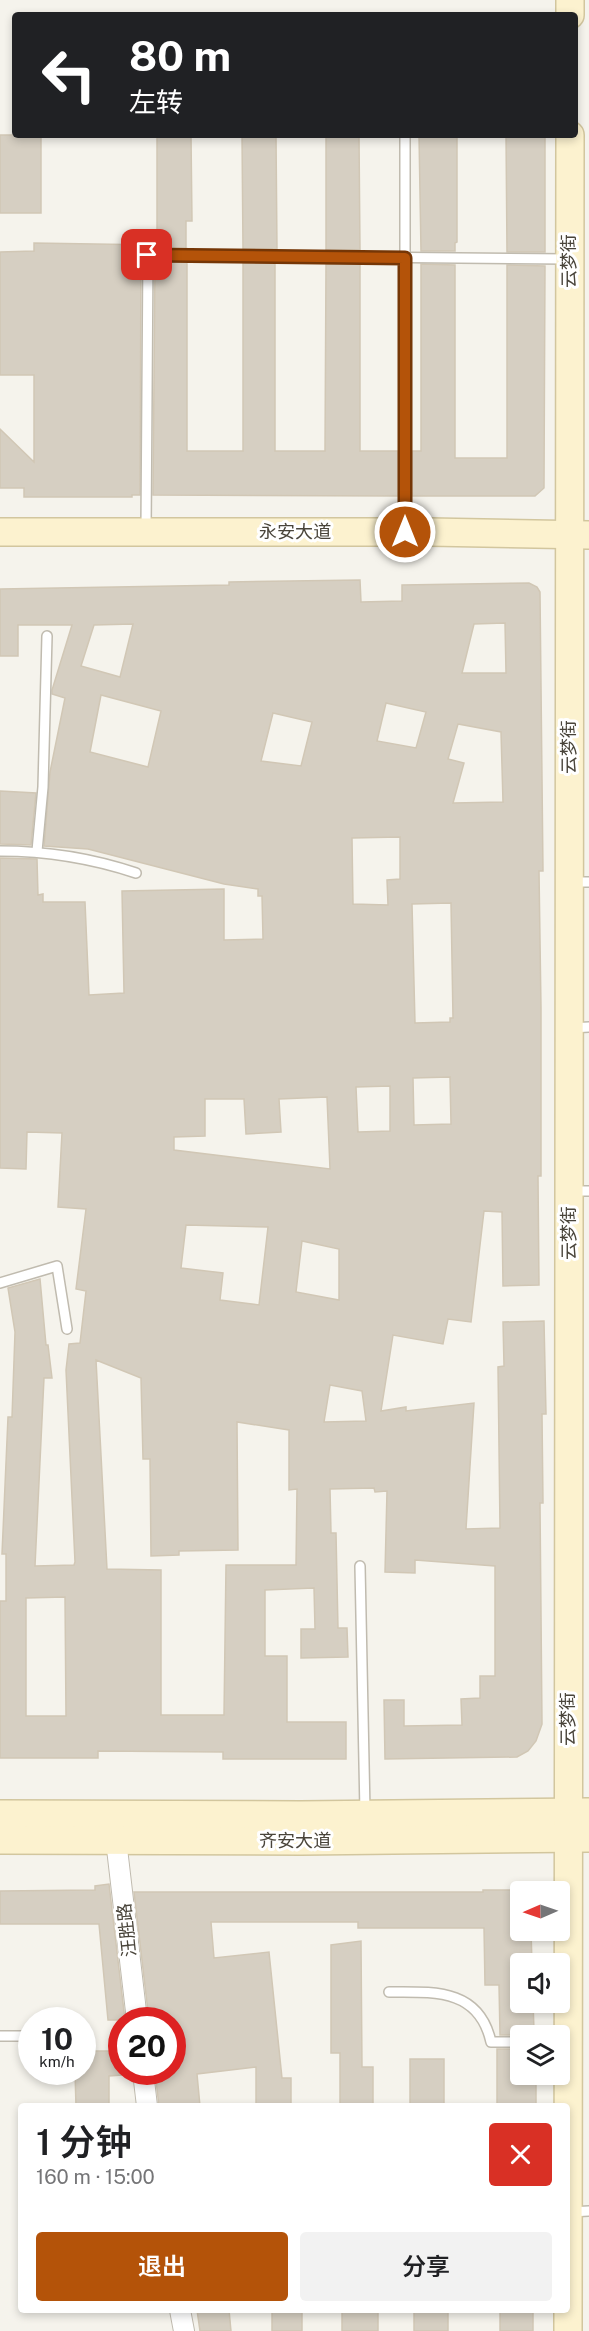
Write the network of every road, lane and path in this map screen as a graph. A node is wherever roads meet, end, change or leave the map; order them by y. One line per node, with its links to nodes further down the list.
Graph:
1 (405, 138): 3 (lane)
2 (570, 138): 4 (street, 云梦街)
3 (405, 258): 4 (lane); 6 (lane); 7 (lane)
4 (569, 259): 8 (street, 云梦街)
5 (0, 532): 6 (street, 永安大道)
6 (146, 532): 7 (street, 永安大道)
7 (405, 532): 8 (street, 永安大道)
8 (579, 535): 13 (street, 云梦街)
9 (47, 636): 11 (lane)
10 (0, 851): 11 (lane)
11 (37, 851): 12 (lane)
12 (136, 873)
13 (579, 882): 14 (street, 云梦街)
14 (579, 1028): 15 (street, 云梦街)
15 (579, 1191): 21 (street, 云梦街)
16 (0, 1283): 17 (lane)
17 (67, 1329)
18 (360, 1566): 20 (lane)
19 (0, 1814): 20 (street, 齐安大道)
20 (366, 1814): 21 (street, 齐安大道)
21 (579, 1825): 23 (street, 齐安大道); 26 (street, 云梦街)
22 (0, 1840): 23 (street, 齐安大道)
23 (116, 1840): 25 (street, 汪胜路)
24 (389, 1992): 29 (lane)
25 (135, 2007)
26 (565, 2025)
27 (0, 2036): 28 (lane)
28 (18, 2036)
29 (510, 2042)
30 (145, 2085): 32 (street)
31 (568, 2085): 33 (street, 云梦街)
32 (147, 2103)
33 (569, 2103)
34 (570, 2109): 35 (street, 云梦街)
35 (579, 2212): 36 (street, 云梦街)
36 (570, 2260)
37 (181, 2313): 39 (street)
38 (568, 2313): 40 (street, 云梦街)
39 (184, 2331)
40 (568, 2331)

